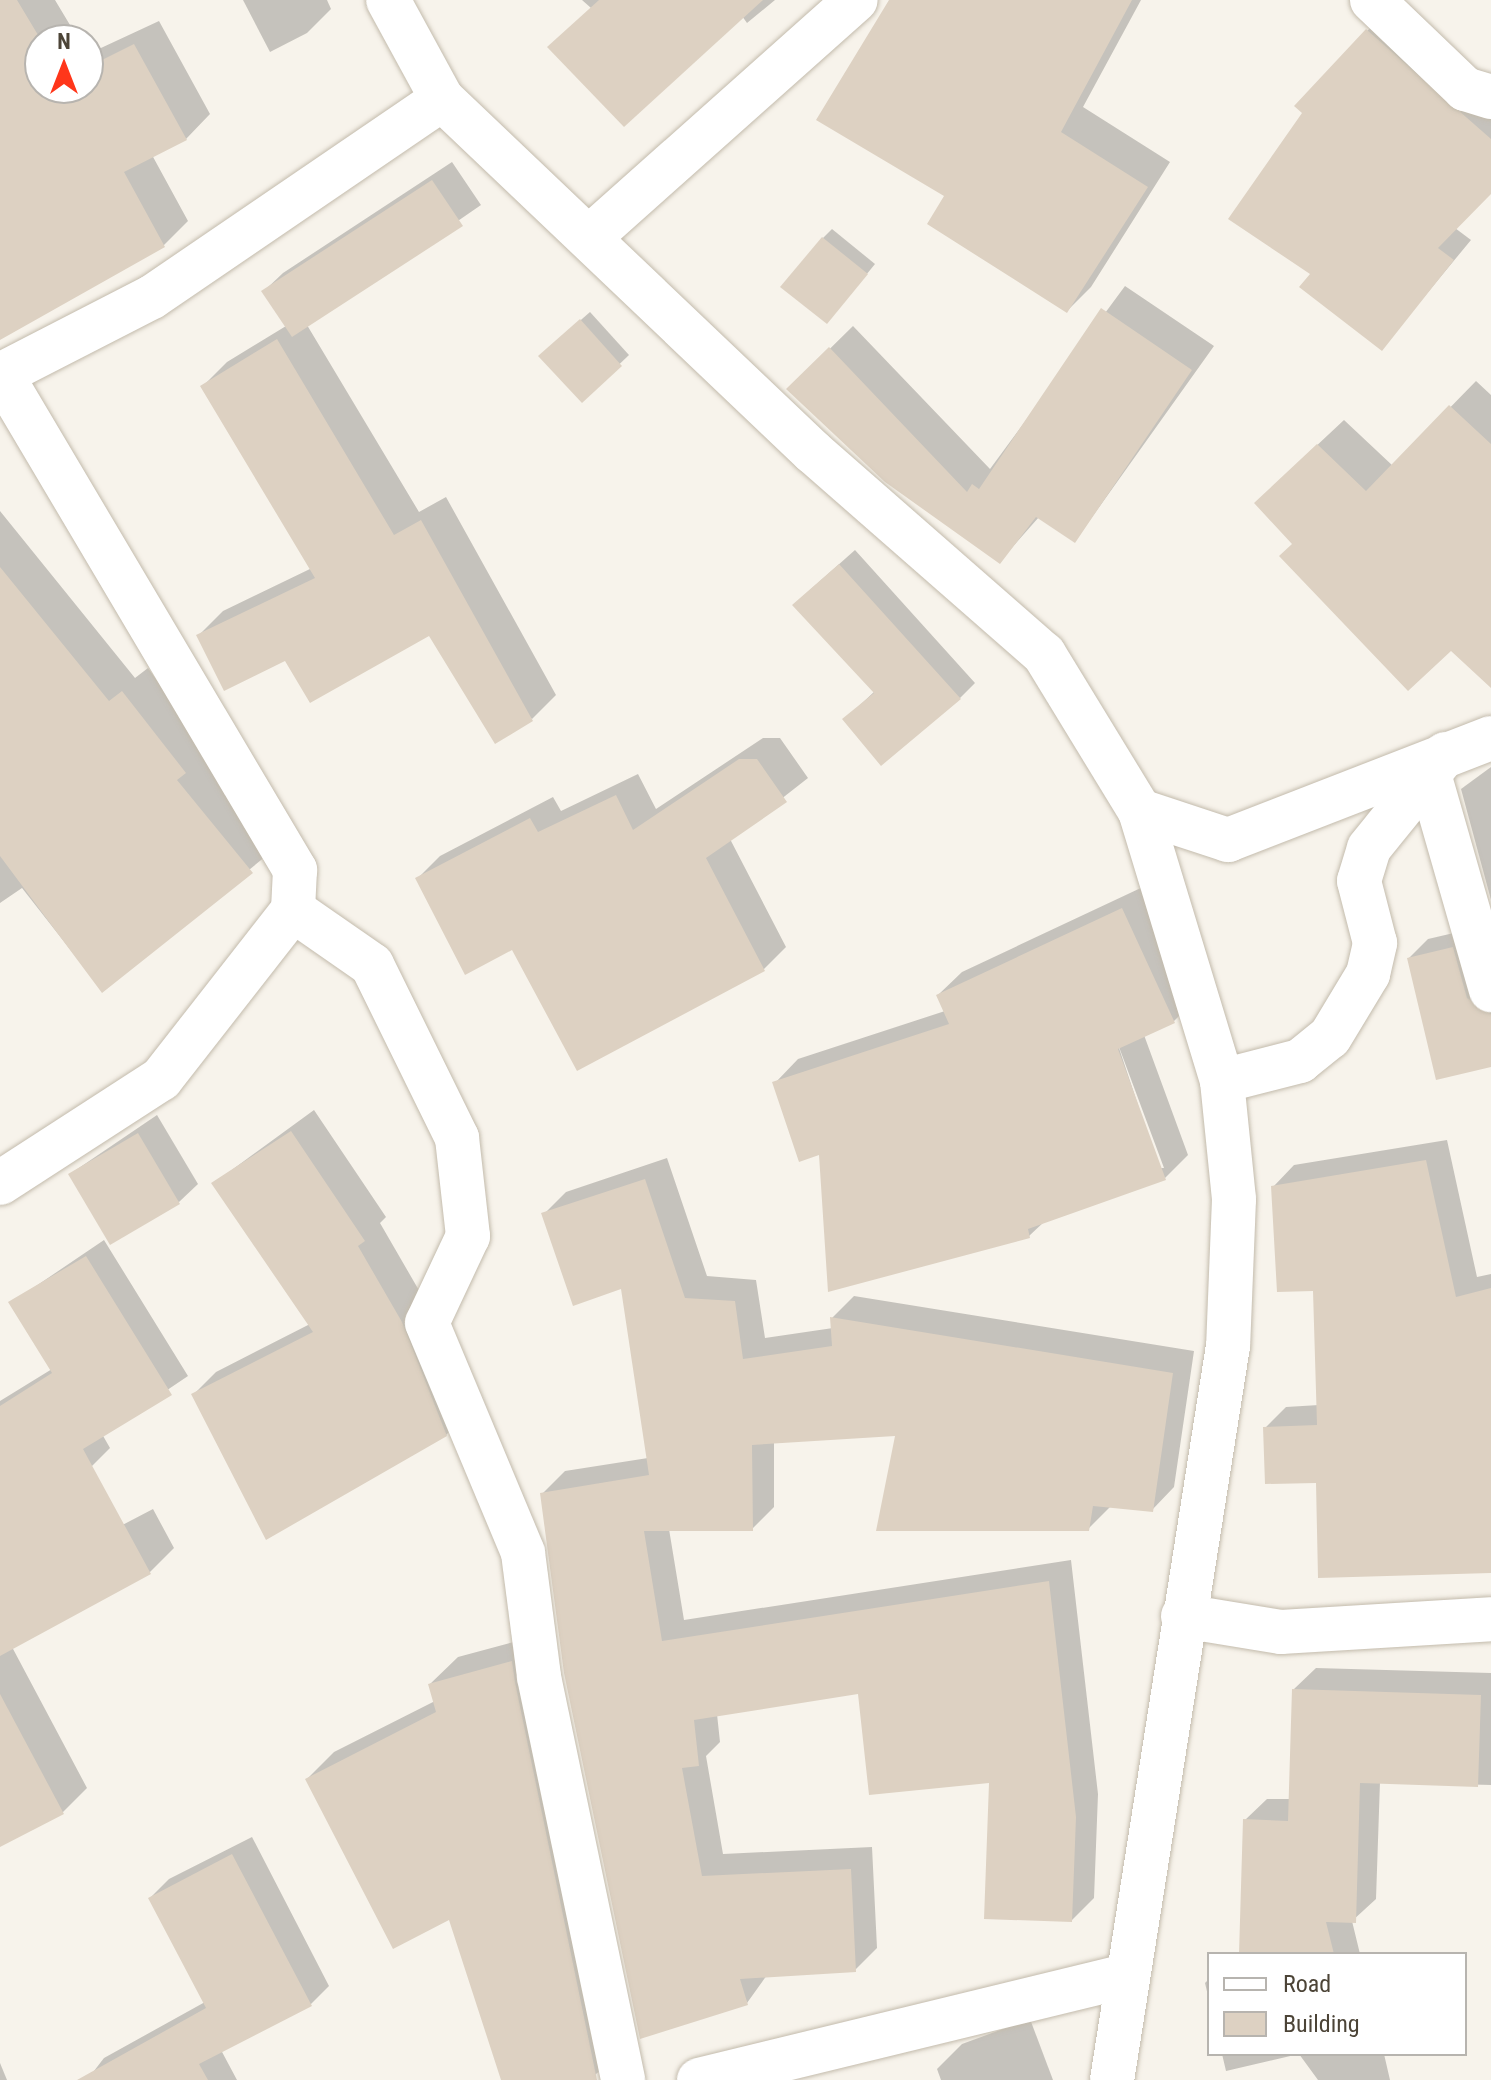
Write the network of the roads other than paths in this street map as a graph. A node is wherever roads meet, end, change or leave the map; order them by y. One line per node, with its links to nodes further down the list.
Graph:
1 (388, 0): 5 (street)
2 (856, 0): 6 (street)
3 (1372, 0): 4 (street)
4 (1491, 97)
5 (442, 99): 6 (street); 7 (street)
6 (592, 235): 10 (street)
7 (1, 374): 11 (street)
8 (1491, 738): 9 (street)
9 (1437, 764): 10 (street); 12 (street); 13 (street)
10 (1140, 811): 13 (street)
11 (293, 910): 14 (street); 18 (street)
12 (1491, 990)
13 (1222, 1081): 15 (street)
14 (0, 1183)
15 (1183, 1616): 16 (street); 17 (street)
16 (1491, 1619)
17 (1127, 1976): 19 (street); 20 (street)
18 (623, 2080)
19 (699, 2080)
20 (1112, 2080)

